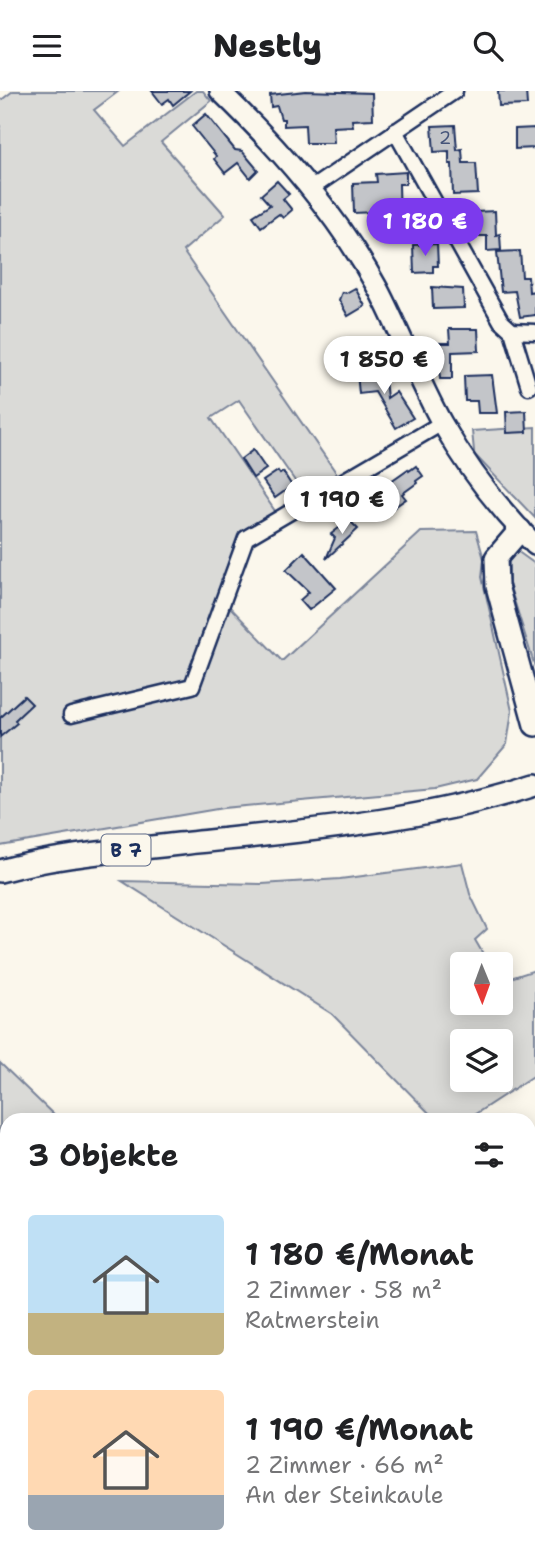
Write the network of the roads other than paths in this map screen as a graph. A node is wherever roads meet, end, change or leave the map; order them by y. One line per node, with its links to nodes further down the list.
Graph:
1 (455, 91): 3 (street)
2 (225, 92): 4 (street)
3 (395, 131): 4 (street); 5 (street)
4 (312, 188): 8 (street)
5 (512, 331): 6 (street); 7 (street)
6 (535, 332)
7 (529, 387)
8 (442, 423): 9 (street); 10 (street)
9 (527, 537): 11 (main road)
10 (71, 715)
11 (535, 725)
12 (535, 785): 13 (main road, B 7)
13 (0, 871)

